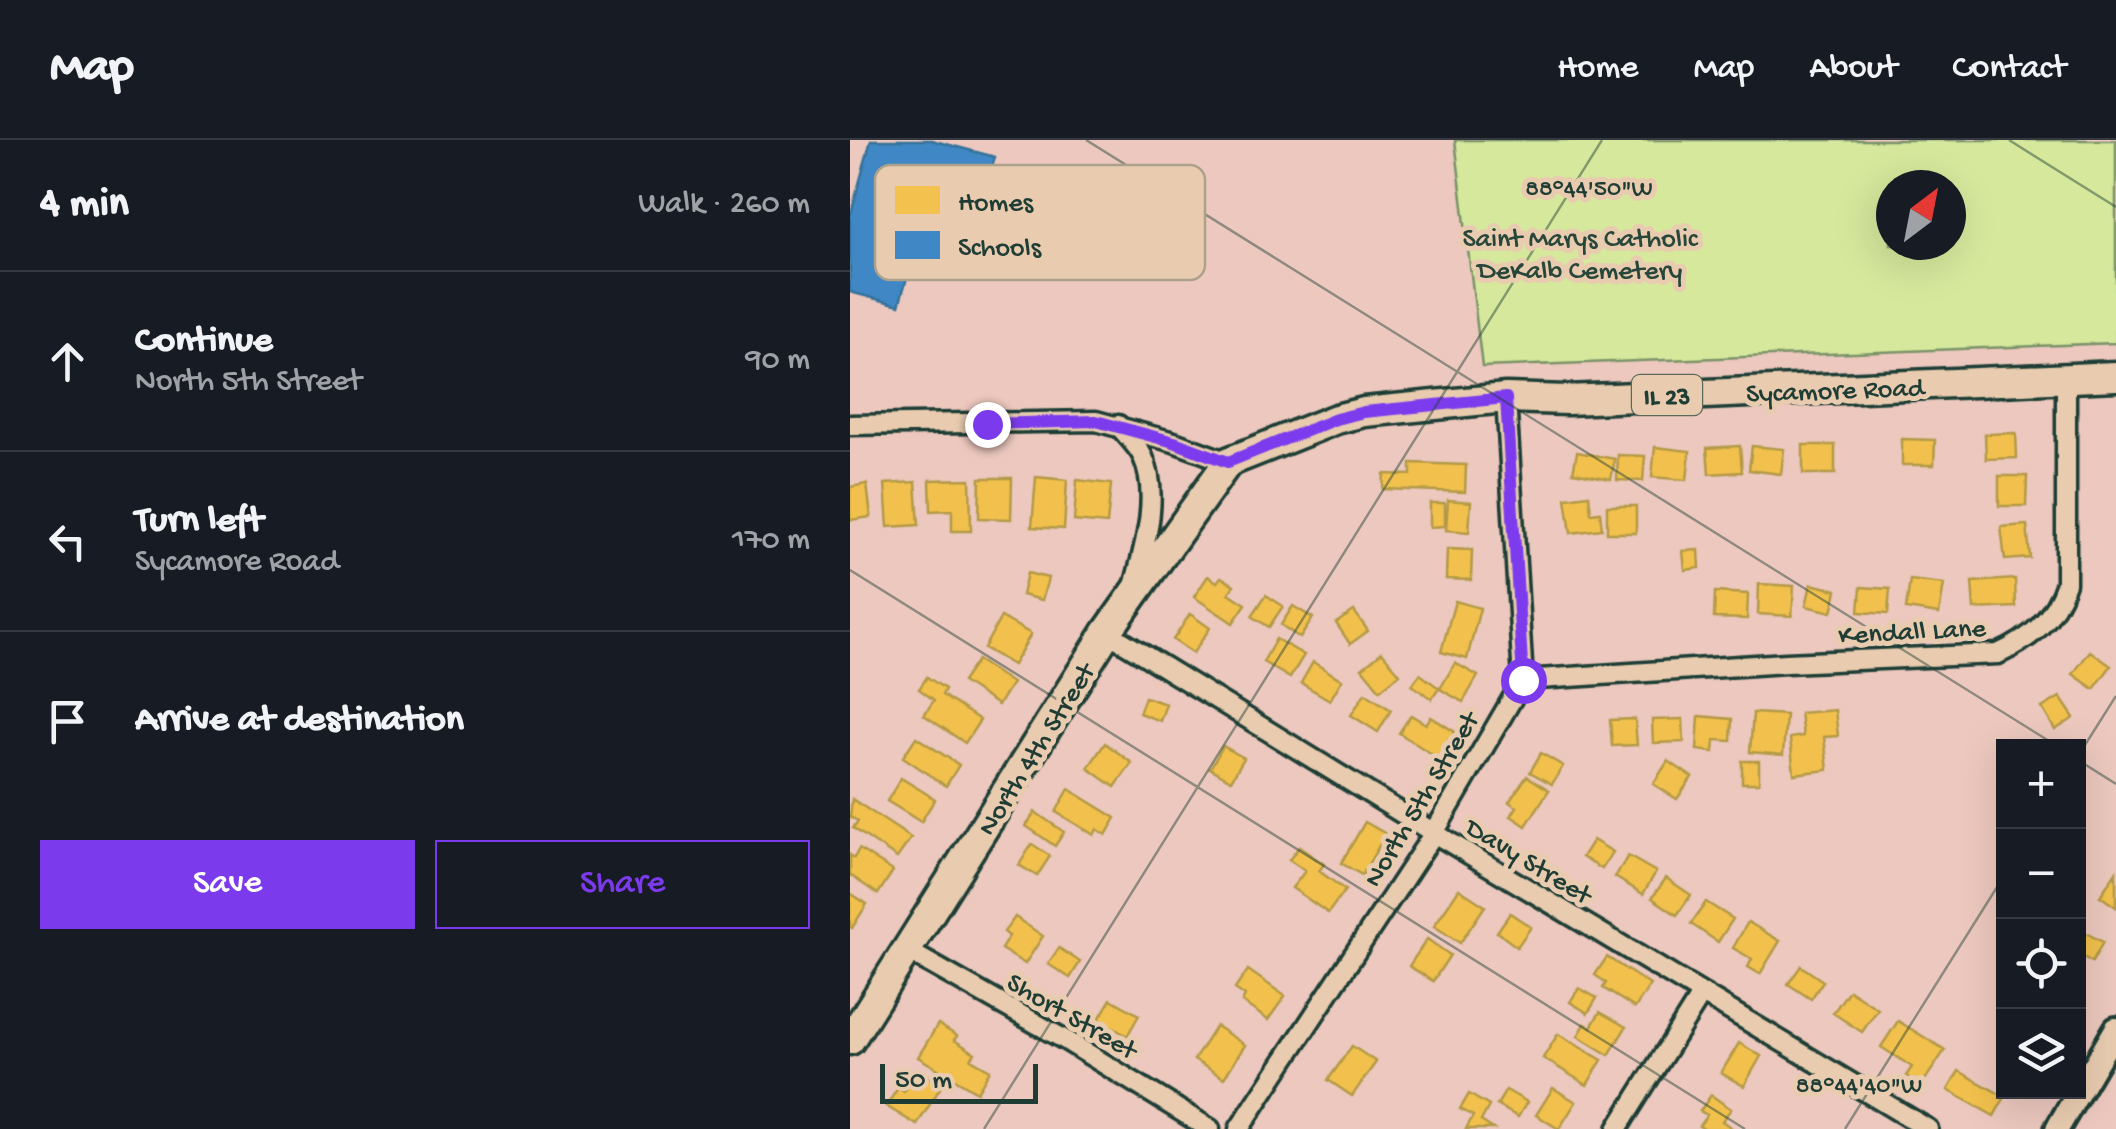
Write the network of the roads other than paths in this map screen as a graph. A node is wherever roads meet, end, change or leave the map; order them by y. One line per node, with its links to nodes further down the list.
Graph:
1 (2116, 376): 2 (main road, Sycamore Road / IL 23)
2 (2066, 379): 3 (main road, Sycamore Road / IL 23); 9 (street, Kendall Lane)
3 (1506, 398): 6 (main road, Sycamore Road / IL 23); 9 (street)
4 (850, 424): 5 (street)
5 (1118, 425): 6 (street); 7 (street)
6 (1228, 462): 7 (main road, North 4th Street)
7 (1131, 598): 8 (main road, North 4th Street)
8 (1107, 632): 10 (street, Davy Street); 11 (main road, North 4th Street)
9 (1523, 680): 10 (street, North 5th Street)
10 (1434, 833): 12 (street, Davy Street); 16 (street, North 5th Street)
11 (906, 950): 14 (main road, North 4th Street); 15 (street, Short Street)
12 (1702, 995): 17 (street); 18 (street, Davy Street)
13 (2116, 1029): 19 (street)
14 (850, 1040)
15 (1210, 1129)
16 (1239, 1129)
17 (1616, 1129)
18 (1928, 1129)
19 (2057, 1129)

